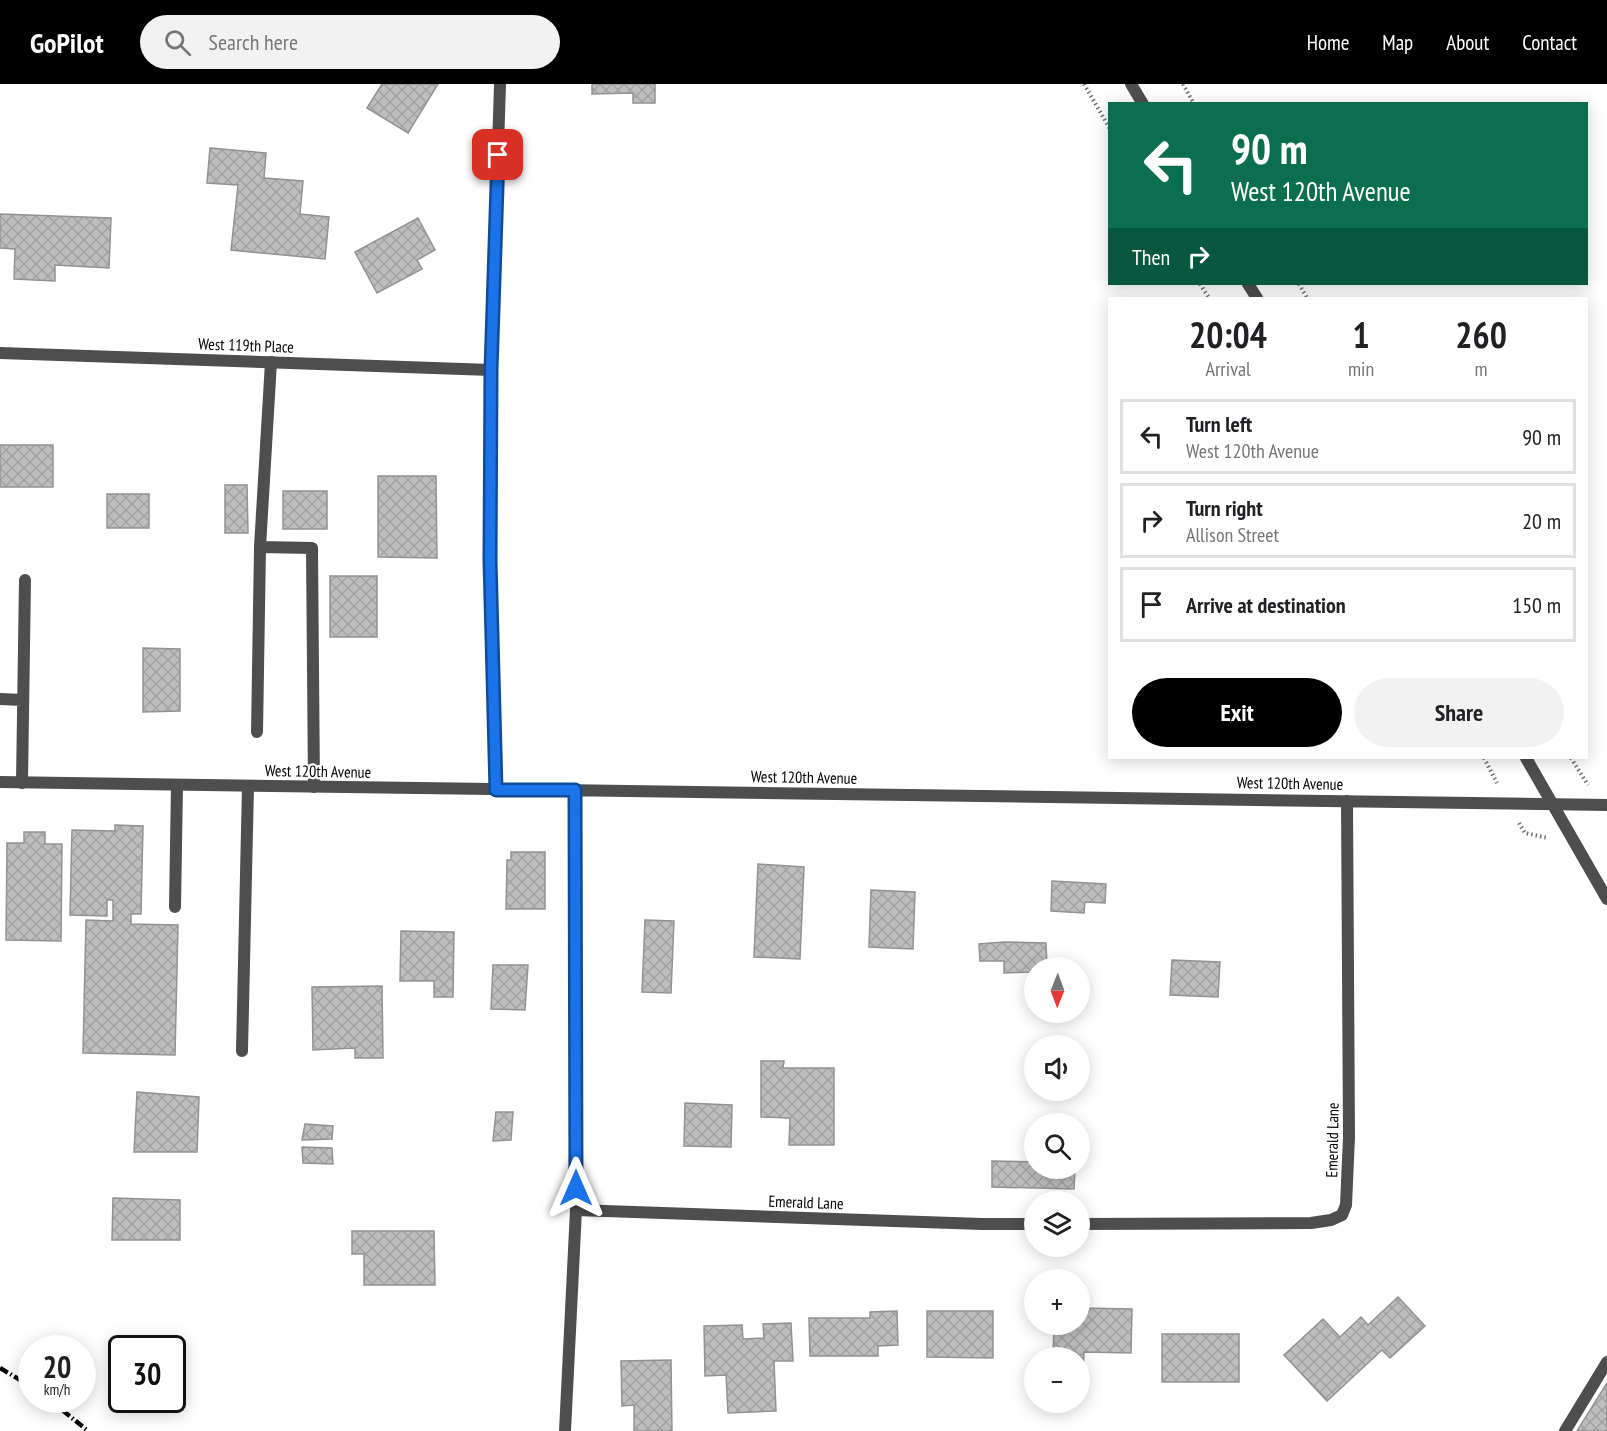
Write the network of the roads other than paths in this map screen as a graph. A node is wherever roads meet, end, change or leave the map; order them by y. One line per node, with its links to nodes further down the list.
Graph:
1 (500, 84): 6 (street)
2 (1131, 84): 3 (street)
3 (1142, 102)
4 (0, 353): 5 (street, West 119th Place)
5 (271, 362): 6 (street, West 119th Place); 7 (street)
6 (491, 370): 18 (street)
7 (261, 547): 11 (street); 17 (street)
8 (25, 580): 10 (street)
9 (0, 699): 10 (street)
10 (23, 700): 14 (street)
11 (257, 732)
12 (1527, 759): 21 (street)
13 (0, 782): 14 (street, West 120th Avenue)
14 (22, 783): 15 (street, West 120th Avenue)
15 (177, 785): 16 (street, West 120th Avenue); 24 (street)
16 (248, 786): 17 (street, West 120th Avenue); 25 (street)
17 (314, 787): 18 (street, West 120th Avenue)
18 (496, 790): 19 (street, West 120th Avenue)
19 (575, 790): 20 (street, West 120th Avenue); 26 (street)
20 (1347, 801): 21 (street, West 120th Avenue); 28 (street, Emerald Lane)
21 (1553, 804): 22 (street, West 120th Avenue); 23 (street)
22 (1607, 805)
23 (1607, 899)
24 (175, 908)
25 (242, 1051)
26 (576, 1210): 27 (street, Emerald Lane); 30 (street)
27 (1024, 1224)
28 (1090, 1224)
29 (1607, 1362): 31 (street)
30 (565, 1431)
31 (1565, 1431)

